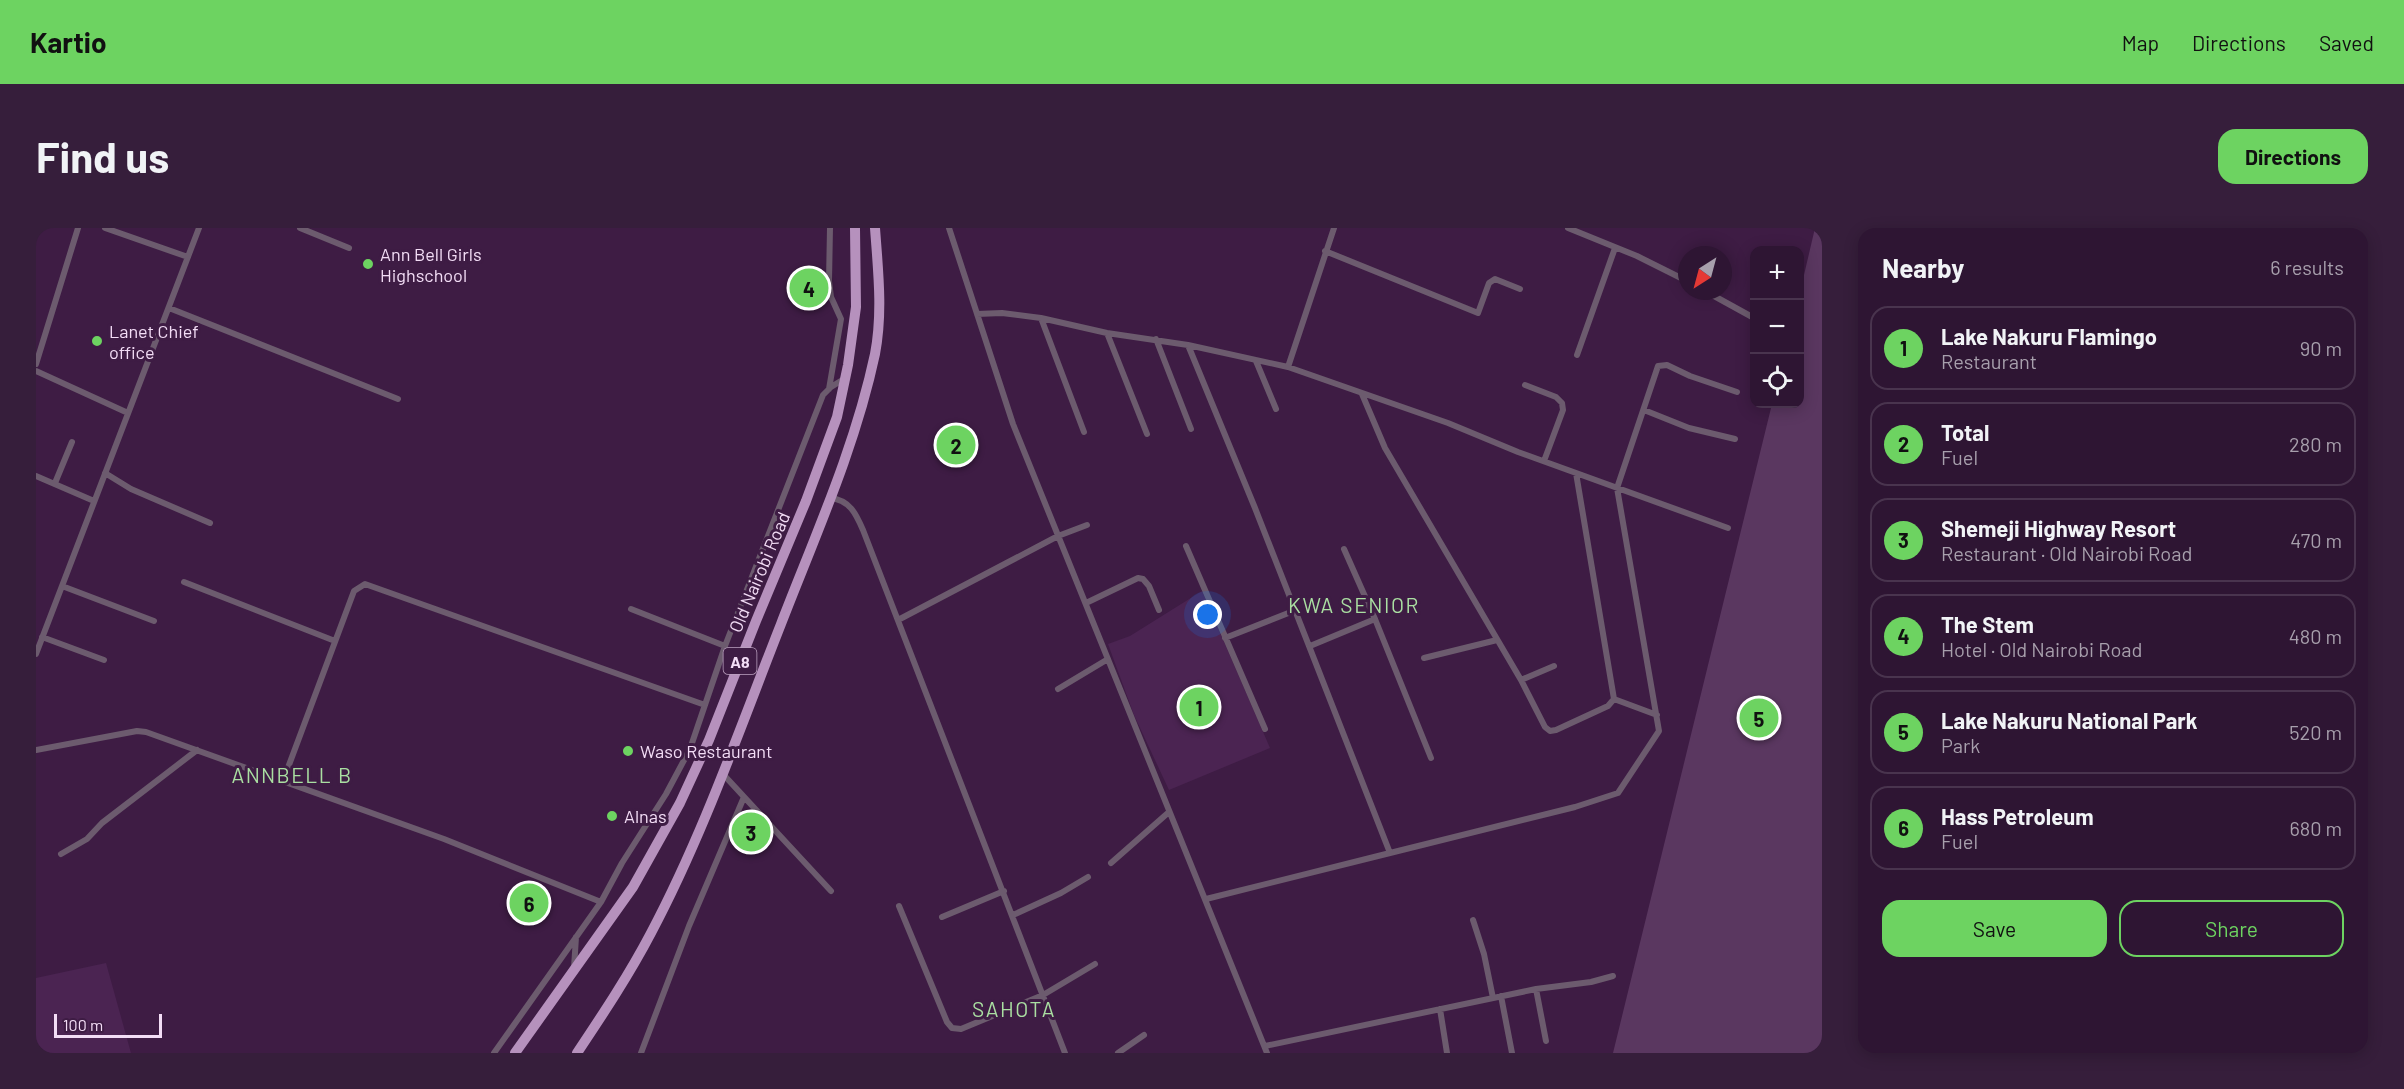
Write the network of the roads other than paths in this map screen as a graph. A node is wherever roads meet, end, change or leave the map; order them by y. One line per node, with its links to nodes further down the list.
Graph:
1 (78, 228): 27 (street)
2 (105, 228): 14 (street)
3 (199, 228): 14 (street)
4 (300, 228): 11 (street)
5 (830, 228): 32 (street)
6 (949, 228): 19 (street)
7 (1334, 228): 13 (street)
8 (1568, 228): 12 (street)
9 (857, 229): 30 (highway, Old Nairobi Road / A8)
10 (874, 230): 50 (highway, Old Nairobi Road / A8)
11 (349, 248)
12 (1615, 248): 15 (street); 25 (street)
13 (1325, 251): 16 (street); 28 (street)
14 (188, 257): 18 (street)
15 (1678, 276)
16 (1520, 289)
17 (1722, 300): 20 (street)
18 (169, 308): 35 (street); 38 (street)
19 (977, 314): 21 (street); 55 (street)
20 (1750, 315)
21 (1041, 318): 22 (street); 40 (street)
22 (1107, 333): 23 (street); 41 (street)
23 (1156, 339): 24 (street); 39 (street)
24 (1188, 345): 26 (street); 63 (street)
25 (1577, 354)
26 (1256, 361): 28 (street); 36 (street)
27 (36, 364)
28 (1288, 367): 34 (street)
29 (36, 372): 38 (street)
30 (846, 378): 32 (street); 105 (highway, Old Nairobi Road / A8)
31 (1525, 385): 44 (street)
32 (829, 389): 71 (street)
33 (1737, 392): 37 (street)
34 (1362, 394): 44 (street); 69 (street)
35 (398, 399)
36 (1276, 410)
37 (1644, 410): 42 (street); 49 (street)
38 (128, 413): 45 (street)
39 (1191, 429)
40 (1084, 432)
41 (1147, 434)
42 (1735, 440)
43 (72, 442): 48 (street)
44 (1544, 461): 46 (street)
45 (105, 472): 51 (street); 52 (street)
46 (1576, 473): 49 (street); 80 (street)
47 (36, 476): 48 (street)
48 (55, 483): 51 (street)
49 (1617, 488): 54 (street); 82 (street)
50 (830, 498): 65 (street); 87 (highway, Old Nairobi Road / A8)
51 (94, 501): 59 (street)
52 (210, 523)
53 (1087, 525): 55 (street)
54 (1728, 528)
55 (1058, 536): 60 (street); 65 (street)
56 (1186, 546): 68 (street)
57 (1344, 549): 64 (street)
58 (184, 582): 70 (street)
59 (62, 586): 66 (street); 67 (street)
60 (1086, 603): 62 (street); 75 (street)
61 (631, 609): 71 (street)
62 (1159, 610)
63 (1296, 610): 68 (street); 72 (street)
64 (1375, 619): 72 (street); 86 (street)
65 (898, 620): 96 (street)
66 (154, 621)
67 (42, 637): 73 (street); 76 (street)
68 (1225, 638): 83 (street)
69 (1497, 640): 74 (street); 78 (street)
70 (336, 641): 81 (street); 88 (street)
71 (725, 646): 81 (street)
72 (1310, 646): 91 (street)
73 (36, 654)
74 (1424, 658)
75 (1108, 659): 79 (street); 90 (street)
76 (104, 660)
77 (1554, 666): 78 (street)
78 (1521, 680): 80 (street)
79 (1058, 689)
80 (1614, 699): 82 (street)
81 (705, 705): 98 (street)
82 (1657, 715): 91 (street)
83 (1264, 729)
84 (36, 750): 85 (street)
85 (197, 750): 88 (street); 92 (street)
86 (1431, 758)
87 (722, 772): 89 (street); 117 (highway, Old Nairobi Road / A8)
88 (283, 781): 98 (street)
89 (744, 797): 95 (street); 118 (street)
90 (1169, 812): 93 (street); 97 (street)
91 (1390, 853): 97 (street)
92 (61, 854)
93 (1111, 863)
94 (1088, 877): 100 (street)
95 (831, 891)
96 (1004, 891): 100 (street); 101 (street)
97 (1206, 899): 114 (street)
98 (600, 902): 103 (street)
99 (899, 906): 108 (street)
100 (1013, 915): 108 (street)
101 (942, 917)
102 (1473, 920): 110 (street)
103 (576, 936): 105 (street); 115 (street)
104 (1095, 964): 108 (street)
105 (574, 969): 116 (highway, Old Nairobi Road / A8)
106 (1613, 976): 107 (street)
107 (1536, 989): 109 (street); 113 (street)
108 (1043, 995): 119 (street)
109 (1502, 996): 110 (street); 122 (street)
110 (1493, 998): 111 (street)
111 (1440, 1009): 114 (street); 121 (street)
112 (1144, 1035): 120 (street)
113 (1546, 1041)
114 (1266, 1050)
115 (494, 1053)
116 (515, 1053)
117 (577, 1053)
118 (641, 1053)
119 (1065, 1053)
120 (1118, 1053)
121 (1448, 1053)
122 (1512, 1053)

